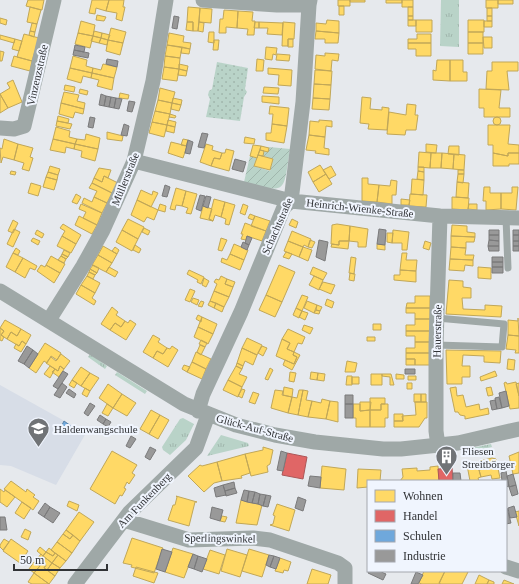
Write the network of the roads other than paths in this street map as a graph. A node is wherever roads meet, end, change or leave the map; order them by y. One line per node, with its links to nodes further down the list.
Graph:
1 (54, 0): 6 (street, Vinzenzstraße)
2 (166, 0): 7 (street, Müllerstraße)
3 (203, 0): 4 (street)
4 (285, 3): 5 (street)
5 (310, 3): 8 (street, Schachtstraße)
6 (0, 128)
7 (134, 161): 8 (street, Heinrich-Wienke-Straße); 14 (street, Müllerstraße)
8 (291, 201): 9 (street, Heinrich-Wienke-Straße); 16 (street, Schachtstraße)
9 (440, 216): 10 (street, Heinrich-Wienke-Straße); 13 (street, Hauerstraße)
10 (512, 218): 11 (lane)
11 (508, 268)
12 (0, 291): 14 (street, Glück-Auf-Straße)
13 (437, 318): 15 (street, Hauerstraße); 15 (lane)
14 (49, 320): 16 (street, Glück-Auf-Straße)
15 (436, 345): 18 (street, Hauerstraße)
16 (203, 413): 18 (street, Glück-Auf-Straße); 19 (street, Am Funkenberg)
17 (519, 429): 18 (street, Glück-Auf-Straße)
18 (438, 446)
19 (124, 520): 22 (street, Am Funkenberg); 23 (street, Sperlingswinkel)
20 (507, 567): 21 (street)
21 (519, 571)
22 (75, 584)
23 (346, 584)

